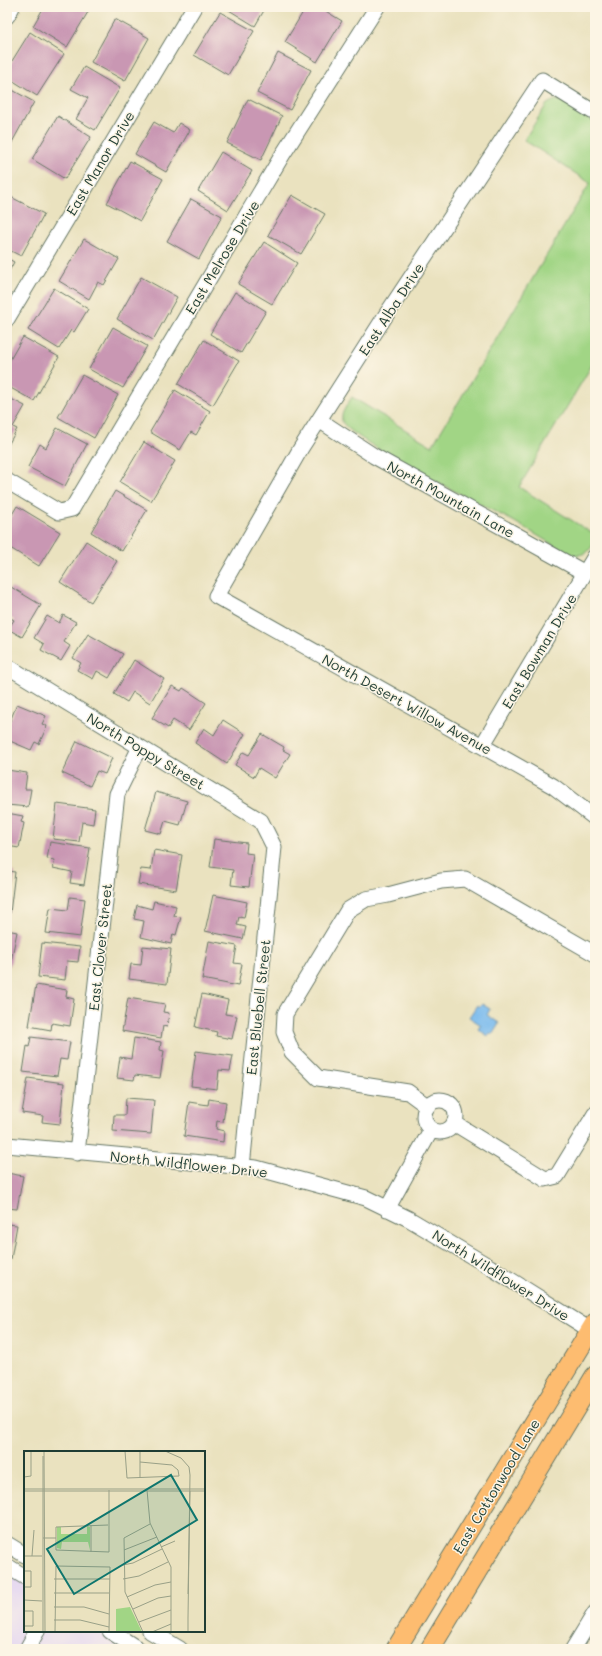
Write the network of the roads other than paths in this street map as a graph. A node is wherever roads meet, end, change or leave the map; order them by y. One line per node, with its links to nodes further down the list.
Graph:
1 (12, 7): 4 (street)
2 (194, 7): 6 (street, East Manor Drive)
3 (377, 7): 8 (street, East Melrose Drive)
4 (7, 16)
5 (595, 113): 7 (street, East Alba Drive)
6 (7, 319)
7 (319, 420): 10 (street, North Mountain Lane); 11 (street, East Alba Drive)
8 (7, 481)
9 (595, 556): 10 (street, East Bowman Drive)
10 (585, 573): 13 (street, East Bowman Drive)
11 (216, 596): 13 (street, North Desert Willow Avenue)
12 (7, 666): 14 (street, North Poppy Street)
13 (482, 746): 15 (street, North Desert Willow Avenue)
14 (140, 747): 16 (street, North Poppy Street); 23 (street, East Clover Street)
15 (595, 818)
16 (274, 847): 24 (street, East Bluebell Street)
17 (595, 954): 18 (street)
18 (427, 1106): 20 (street); 21 (street)
19 (595, 1114): 20 (street)
20 (454, 1123): 21 (street)
21 (431, 1130): 25 (street)
22 (7, 1145): 23 (street, North Wildflower Drive)
23 (77, 1153): 24 (street, North Wildflower Drive)
24 (242, 1167): 25 (street, North Wildflower Drive)
25 (387, 1209): 26 (street, North Wildflower Drive)
26 (593, 1329): 39 (main road, East Cottonwood Lane)
27 (595, 1376): 40 (main road, East Cottonwood Lane)
28 (7, 1544): 29 (street)
29 (24, 1554)
30 (7, 1566): 31 (street)
31 (24, 1576)
32 (595, 1613): 41 (street)
33 (36, 1632): 36 (street)
34 (112, 1632): 37 (street)
35 (152, 1632): 38 (street)
36 (27, 1649)
37 (138, 1649)
38 (180, 1649)
39 (396, 1649)
40 (430, 1649)
41 (573, 1649)

